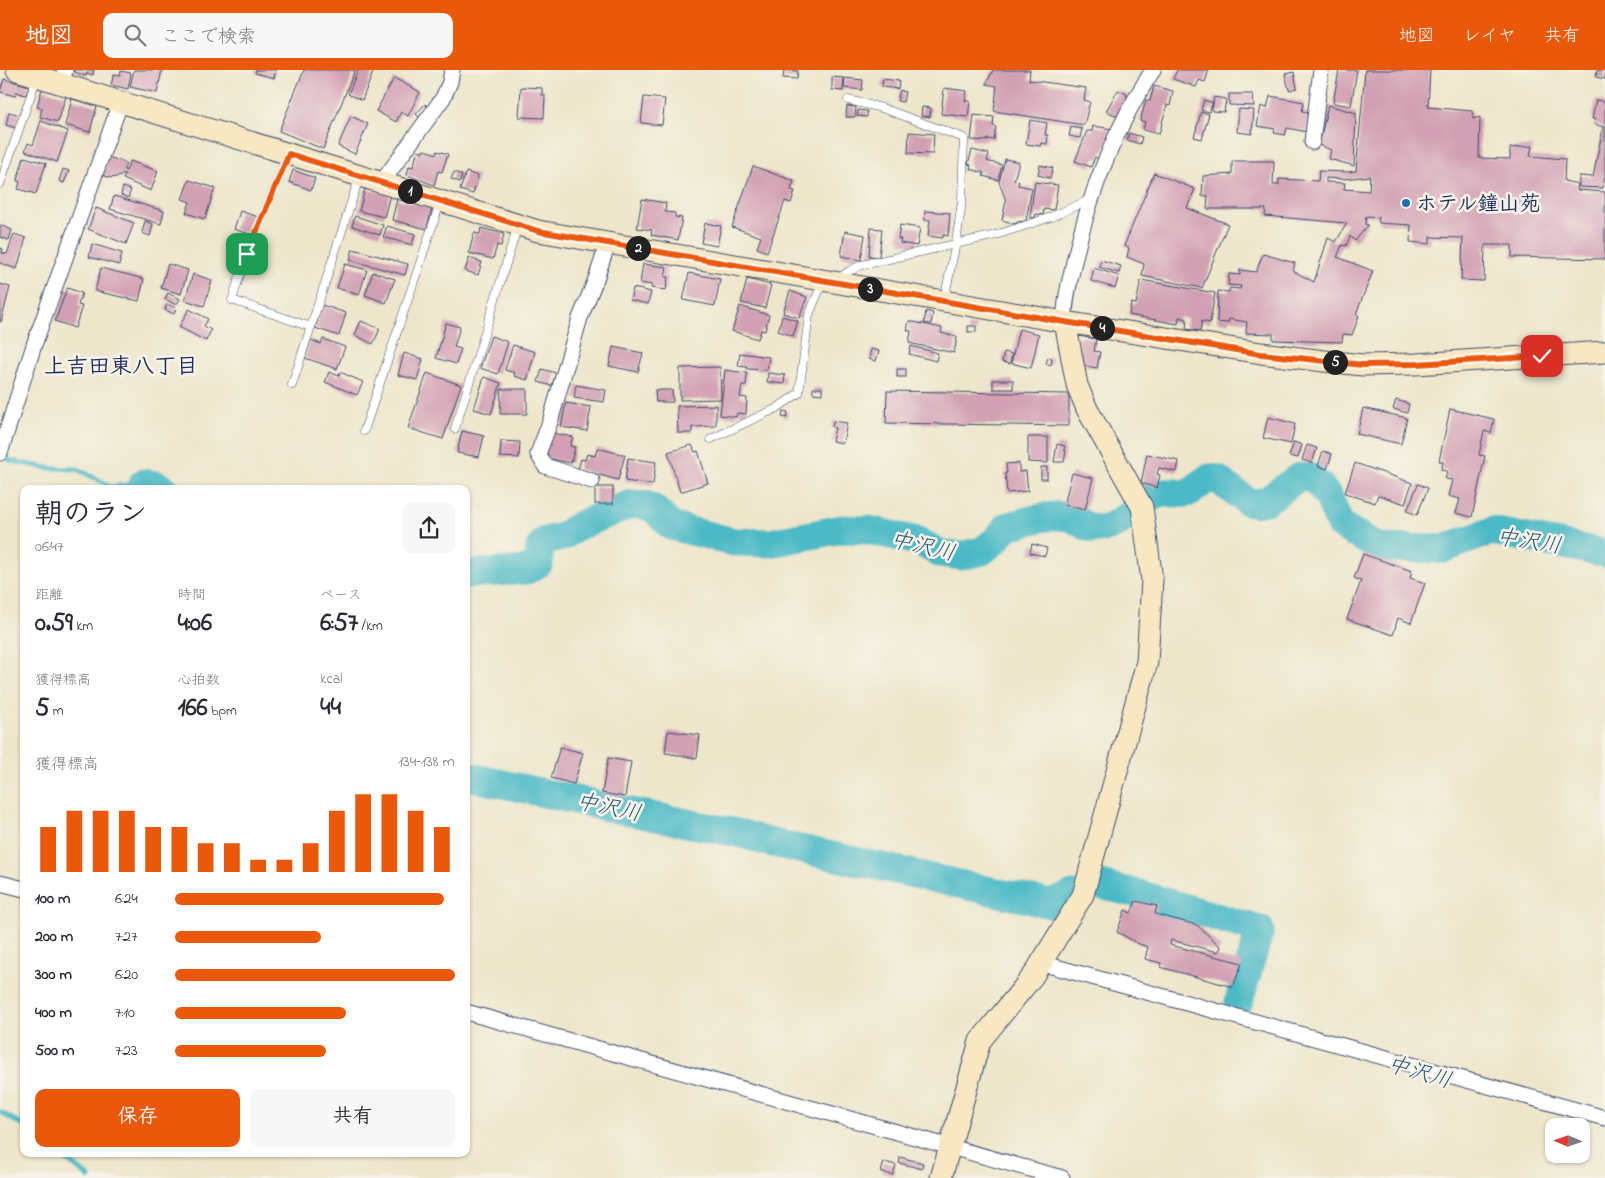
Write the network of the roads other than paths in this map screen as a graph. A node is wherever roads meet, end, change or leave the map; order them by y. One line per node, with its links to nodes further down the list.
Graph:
1 (17, 70): 5 (street)
2 (452, 70): 12 (street)
3 (1153, 70): 14 (street)
4 (1321, 70): 9 (street)
5 (37, 76): 6 (street); 13 (lane)
6 (64, 76): 8 (street)
7 (848, 100): 18 (lane)
8 (121, 101): 10 (street); 28 (street)
9 (1312, 142)
10 (289, 154): 11 (street); 22 (lane)
11 (359, 176): 12 (street); 22 (lane)
12 (382, 182): 15 (street)
13 (0, 184)
14 (1091, 199): 18 (lane); 21 (street)
15 (441, 201): 16 (street); 26 (lane)
16 (518, 225): 17 (street); 25 (lane)
17 (608, 243): 19 (street); 29 (street)
18 (956, 243): 19 (lane); 20 (lane)
19 (828, 282): 20 (street); 27 (lane)
20 (944, 302): 21 (street)
21 (1065, 322): 23 (street); 32 (street)
22 (311, 327): 24 (lane)
23 (1605, 352)
24 (292, 385)
25 (456, 429)
26 (364, 431)
27 (711, 439)
28 (0, 453)
29 (592, 481)
30 (0, 883): 31 (street)
31 (20, 889)
32 (1041, 963): 34 (street); 35 (street)
33 (470, 1013): 35 (street)
34 (1605, 1118)
35 (950, 1147): 36 (street); 37 (street)
36 (941, 1178)
37 (1062, 1178)

